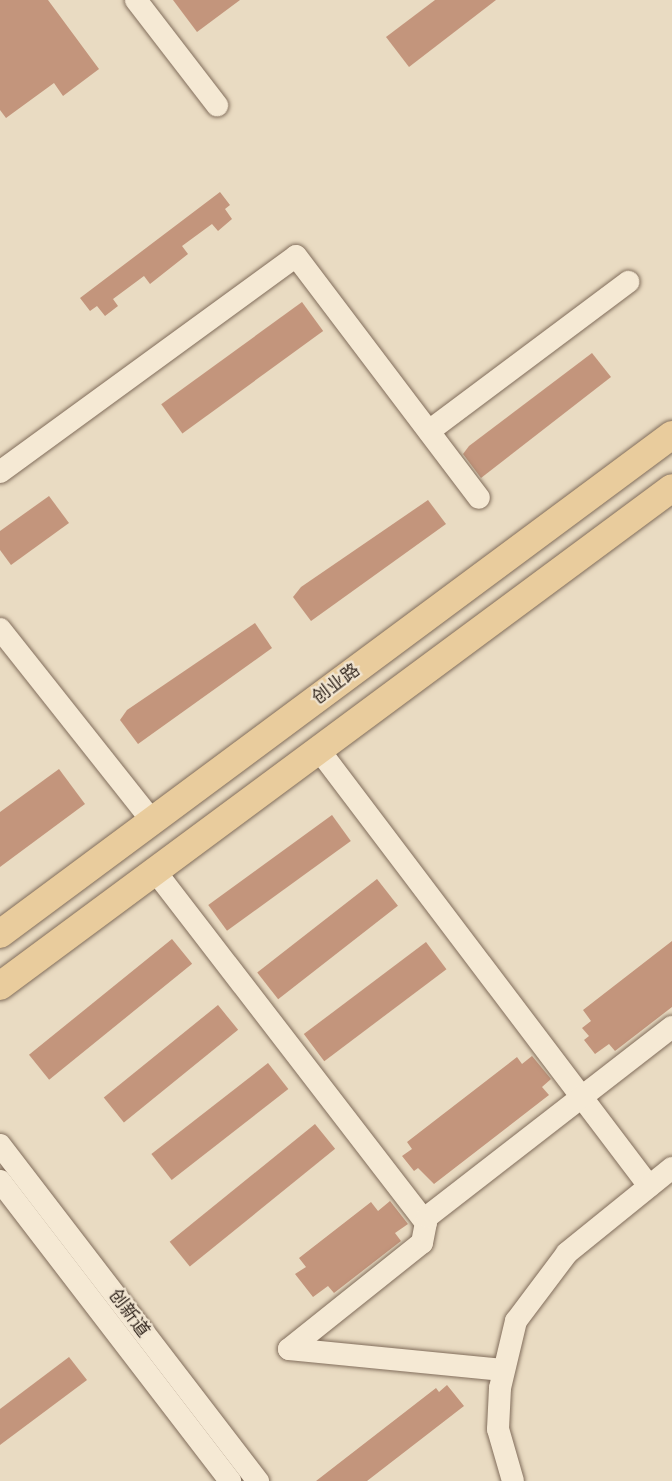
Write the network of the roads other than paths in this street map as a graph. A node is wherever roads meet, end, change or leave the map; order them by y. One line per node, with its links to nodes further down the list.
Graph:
1 (136, 0): 2 (street)
2 (217, 105)
3 (628, 282): 4 (street)
4 (429, 431): 6 (street); 8 (street)
5 (672, 435): 11 (main road, 创业路)
6 (0, 471)
7 (672, 489): 10 (main road)
8 (479, 498)
9 (0, 629): 11 (street)
10 (319, 750): 12 (main road); 16 (street)
11 (152, 821): 13 (main road, 创业路)
12 (155, 871): 14 (main road); 21 (street)
13 (0, 934)
14 (0, 986)
15 (672, 1026): 16 (street)
16 (581, 1096): 20 (street); 21 (street)
17 (0, 1145): 24 (street, 创新道)
18 (672, 1168): 20 (street)
19 (0, 1181): 23 (street, 创新道)
20 (649, 1186): 22 (street)
21 (426, 1222): 22 (street)
22 (503, 1370): 25 (street)
23 (230, 1481)
24 (258, 1481)
25 (513, 1481)

